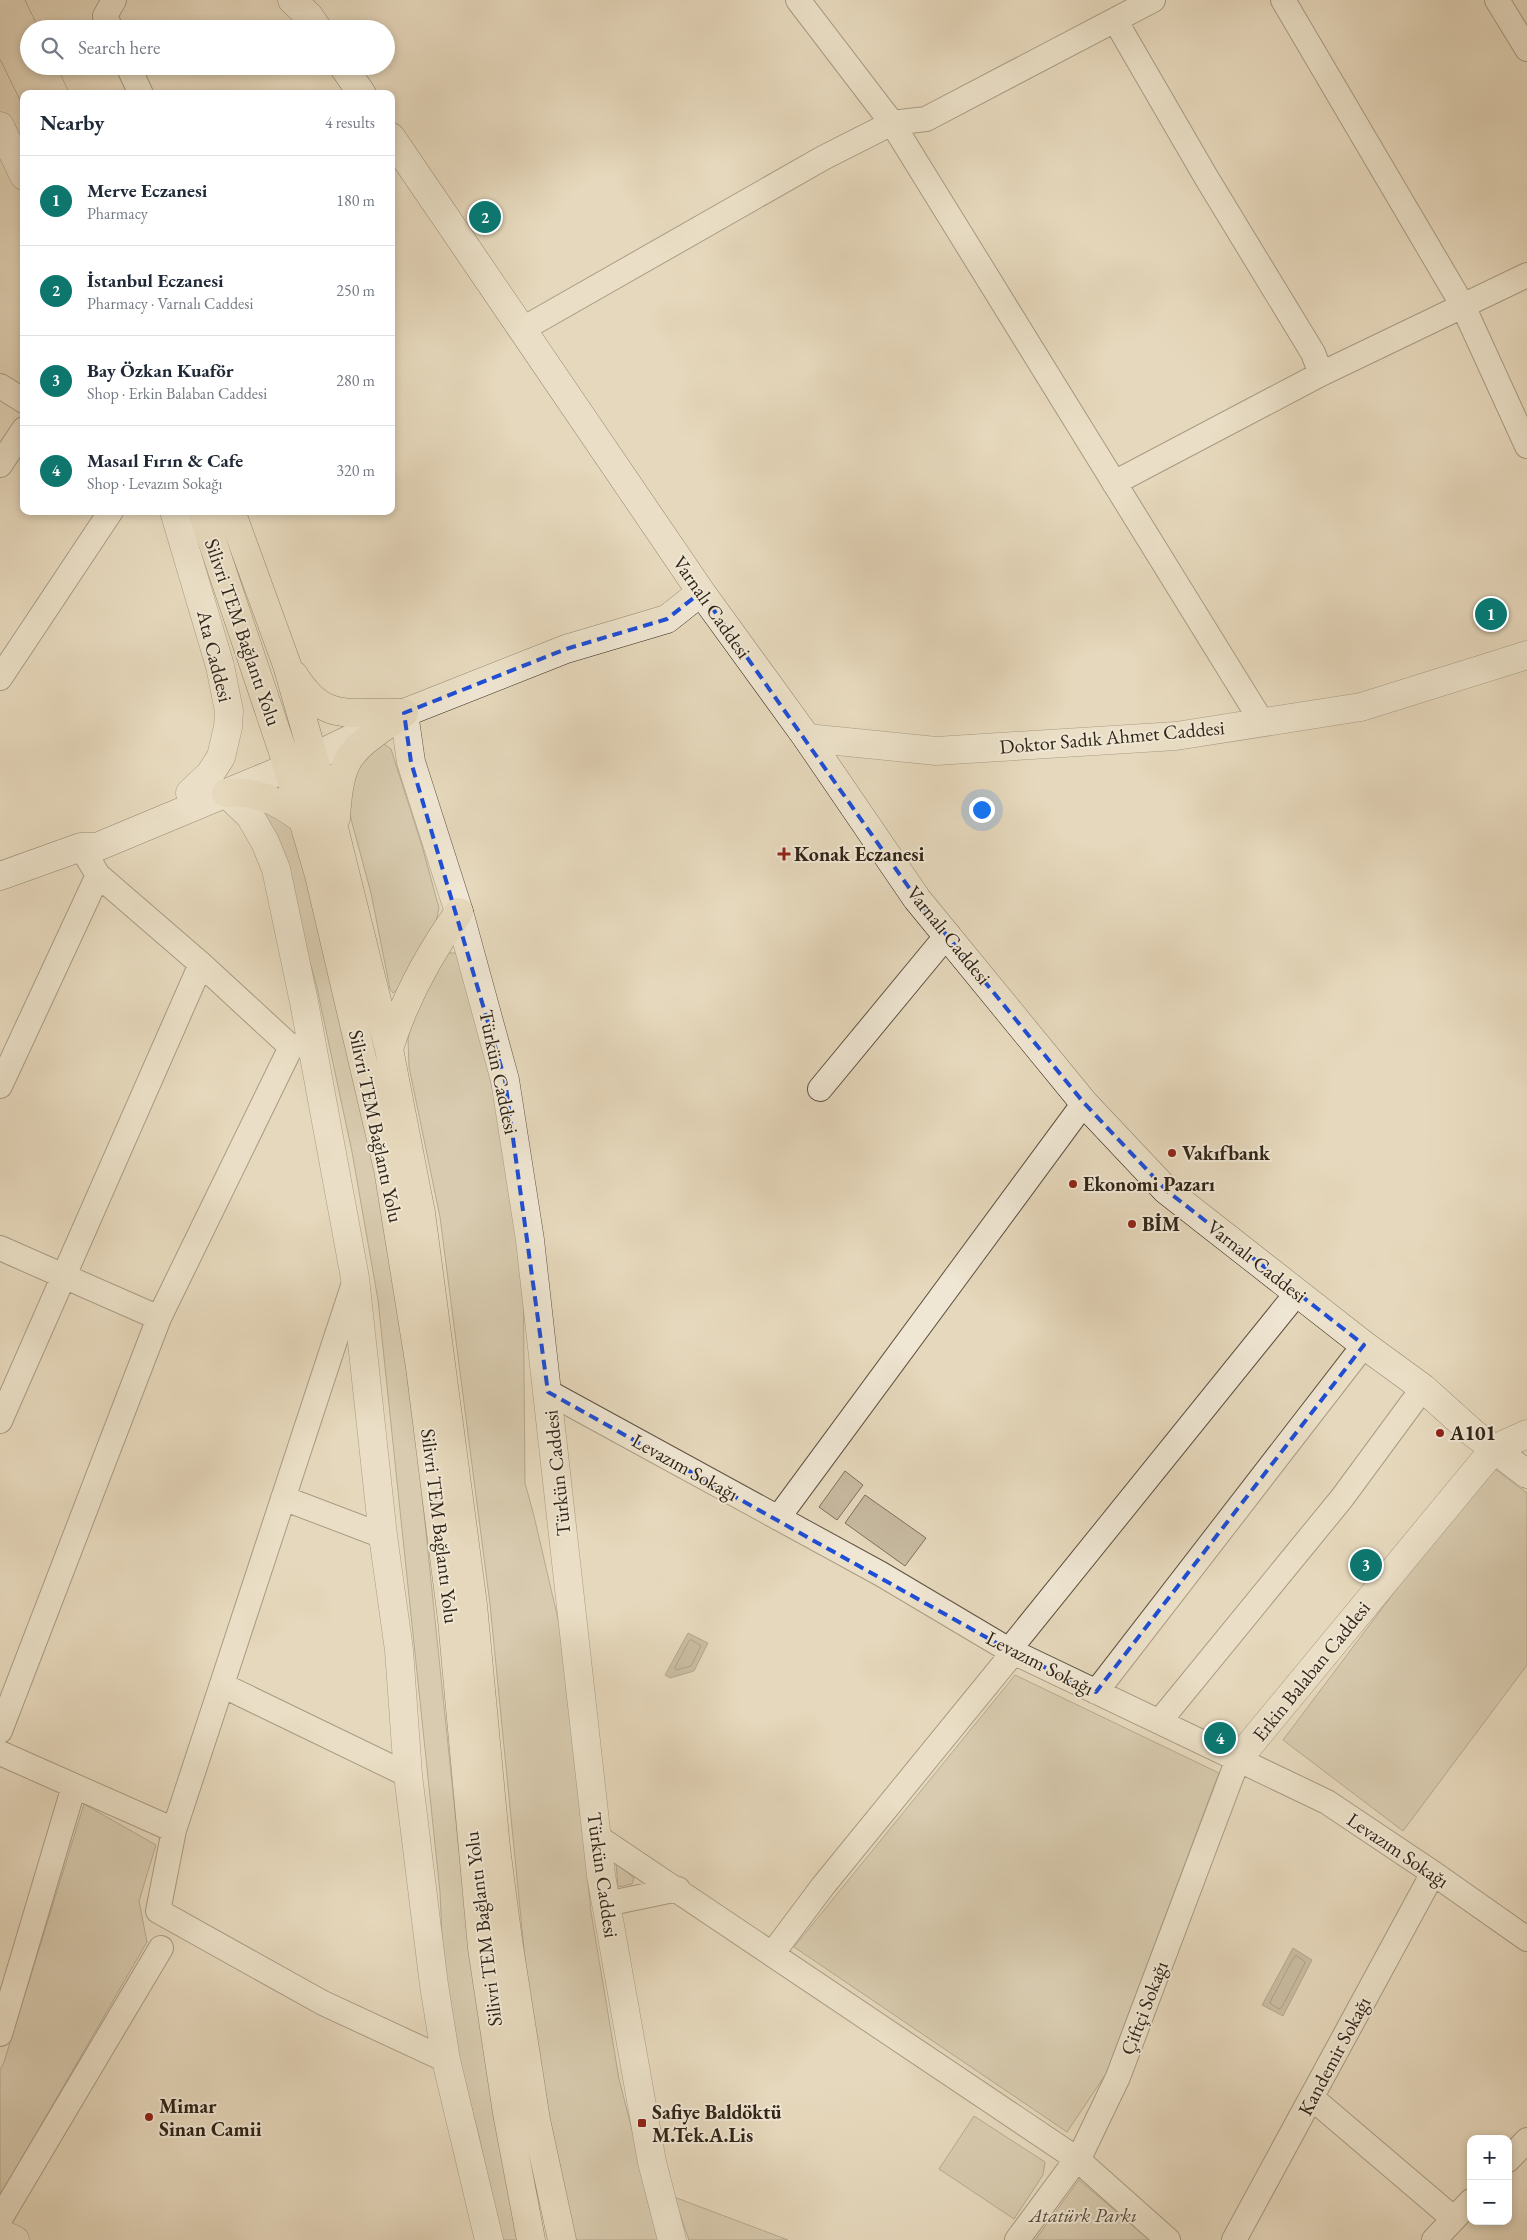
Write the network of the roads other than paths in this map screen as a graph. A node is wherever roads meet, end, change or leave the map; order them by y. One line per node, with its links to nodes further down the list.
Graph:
1 (9, 0): 9 (highway)
2 (292, 0): 7 (street)
3 (798, 0): 21 (street)
4 (1153, 0): 8 (street)
5 (1283, 0): 26 (street)
6 (1497, 0): 11 (street)
7 (312, 20)
8 (1115, 20): 21 (street); 28 (street)
9 (20, 23)
10 (0, 27): 12 (highway)
11 (1527, 49)
12 (20, 68)
13 (24, 75): 17 (highway)
14 (45, 75): 18 (highway)
15 (132, 75): 19 (street)
16 (349, 75): 20 (street)
17 (31, 90)
18 (52, 90)
19 (139, 90)
20 (359, 90)
21 (892, 123): 27 (street); 34 (street)
22 (0, 126): 24 (street)
23 (395, 143): 27 (street, Varnalı Caddesi)
24 (12, 162)
25 (1527, 275): 26 (street)
26 (1463, 306): 28 (street); 32 (street)
27 (521, 330): 39 (street, Varnalı Caddesi)
28 (1321, 374): 34 (street)
29 (0, 386): 30 (street)
30 (20, 398)
31 (20, 435): 33 (street)
32 (1527, 446)
33 (0, 465)
34 (1114, 483): 44 (street)
35 (108, 515): 42 (street)
36 (175, 515): 48 (street, Ata Caddesi)
37 (203, 515): 47 (highway, Silivri TEM Bağlantı Yolu)
38 (232, 515): 41 (highway, Silivri TEM Bağlantı Yolu)
39 (701, 592): 43 (street); 45 (street, Varnalı Caddesi)
40 (1527, 654): 44 (street, Doktor Sadık Ahmet Caddesi)
41 (287, 665): 43 (highway); 46 (highway, Silivri TEM Bağlantı Yolu)
42 (0, 678)
43 (404, 713): 46 (street); 51 (highway); 55 (street, Türkün Caddesi)
44 (1262, 722): 45 (street, Doktor Sadık Ahmet Caddesi)
45 (807, 738): 56 (street, Varnalı Caddesi)
46 (311, 750): 47 (street); 51 (highway, Silivri TEM Bağlantı Yolu)
47 (286, 759): 48 (street); 49 (street); 50 (highway, Silivri TEM Bağlantı Yolu)
48 (190, 792): 52 (street)
49 (226, 793): 50 (highway); 52 (street); 58 (street)
50 (303, 820): 107 (highway, Silivri TEM Bağlantı Yolu)
51 (335, 832): 59 (highway, Silivri TEM Bağlantı Yolu)
52 (80, 847): 53 (street); 54 (street)
53 (0, 876)
54 (98, 876): 57 (street); 60 (street)
55 (458, 912): 59 (highway); 70 (street, Türkün Caddesi)
56 (948, 934): 61 (street); 62 (street, Varnalı Caddesi)
57 (201, 964): 58 (street); 64 (street)
58 (301, 1045): 65 (street); 67 (street)
59 (388, 1048): 108 (highway, Silivri TEM Bağlantı Yolu)
60 (0, 1086)
61 (820, 1088)
62 (1084, 1103): 66 (street, Varnalı Caddesi); 76 (street)
63 (0, 1248): 64 (street)
64 (62, 1275): 67 (street); 71 (street)
65 (355, 1278): 75 (street); 77 (street)
66 (1296, 1293): 68 (street, Varnalı Caddesi); 78 (street)
67 (159, 1318): 82 (street)
68 (1364, 1345): 69 (street, Varnalı Caddesi); 80 (street)
69 (1423, 1388): 73 (street, Varnalı Caddesi); 81 (street)
70 (548, 1392): 76 (street, Levazım Sokağı); 88 (street, Türkün Caddesi)
71 (0, 1421)
72 (1527, 1434): 73 (street, Erkin Balaban Caddesi)
73 (1494, 1449): 74 (street, Varnalı Caddesi); 84 (street, Erkin Balaban Caddesi)
74 (1527, 1474)
75 (283, 1498): 77 (street); 79 (street)
76 (778, 1518): 78 (street, Levazım Sokağı)
77 (383, 1536): 85 (street)
78 (1011, 1652): 80 (street, Levazım Sokağı); 94 (street)
79 (222, 1685): 85 (street); 87 (street)
80 (1096, 1692): 81 (street, Levazım Sokağı)
81 (1159, 1722): 84 (street, Levazım Sokağı)
82 (0, 1731)
83 (0, 1753): 86 (street)
84 (1238, 1759): 89 (street, Levazım Sokağı); 100 (street, Çiftçi Sokağı)
85 (408, 1776): 96 (street)
86 (74, 1786): 87 (street); 95 (street)
87 (174, 1830): 96 (street)
88 (596, 1836): 90 (street); 91 (street, Türkün Caddesi)
89 (1433, 1873): 92 (street, Levazım Sokağı); 97 (street, Kandemir Sokağı)
90 (678, 1889): 91 (street); 94 (street)
91 (606, 1904): 109 (street, Türkün Caddesi)
92 (1527, 1939)
93 (161, 1948): 103 (street)
94 (772, 1954): 100 (street)
95 (0, 2034)
96 (446, 2060): 106 (street)
97 (1312, 2098): 102 (street); 112 (street, Kandemir Sokağı)
98 (1527, 2140): 99 (street)
99 (1512, 2156)
100 (1077, 2159): 110 (street, Çiftçi Sokağı); 111 (street)
101 (1467, 2205): 102 (street)
102 (1454, 2219): 113 (street)
103 (0, 2220)
104 (0, 2233): 105 (street)
105 (16, 2240)
106 (489, 2240)
107 (531, 2240)
108 (562, 2240)
109 (672, 2240)
110 (1017, 2240)
111 (1168, 2240)
112 (1234, 2240)
113 (1434, 2240)

